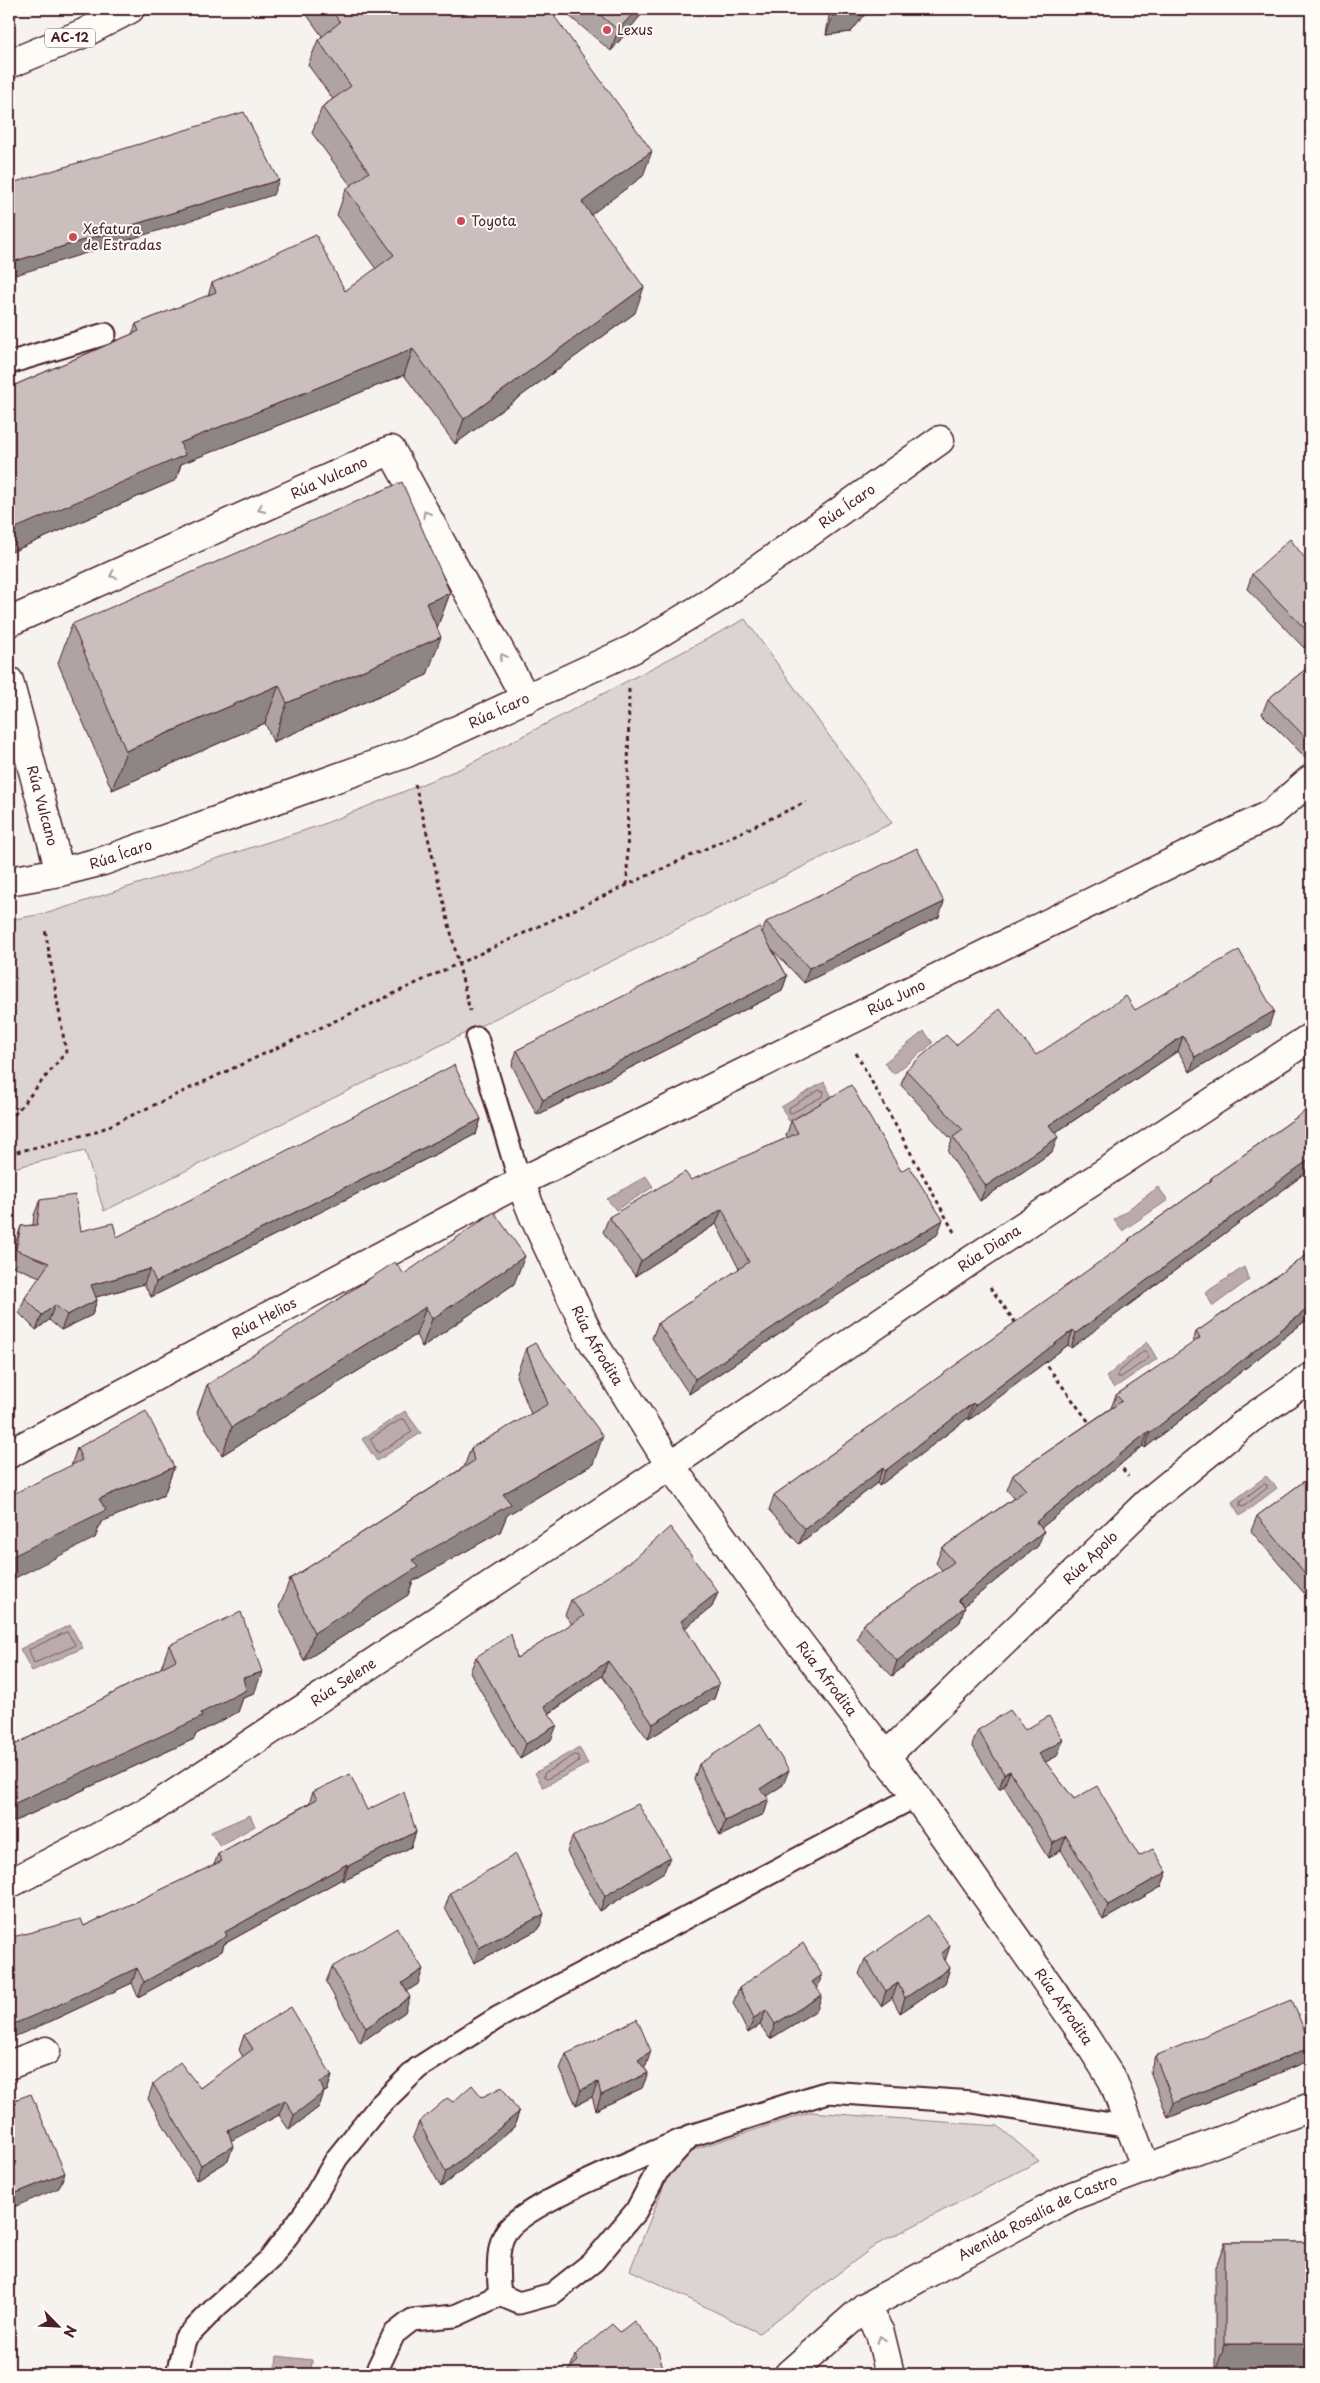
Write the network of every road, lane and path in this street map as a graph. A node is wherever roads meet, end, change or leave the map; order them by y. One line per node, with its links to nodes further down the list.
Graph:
1 (130, 9): 2 (main road, AC-12)
2 (84, 33): 3 (main road); 4 (main road, AC-12)
3 (9, 48)
4 (9, 64)
5 (105, 334): 6 (lane)
6 (9, 363)
7 (940, 440): 9 (main road, Rúa Ícaro)
8 (9, 622): 11 (main road, Rúa Vulcano, one-way to 8)
9 (633, 649): 11 (main road, Rúa Ícaro); 17 (path)
10 (9, 681): 15 (main road, Rúa Vulcano)
11 (526, 699): 15 (main road, Rúa Ícaro)
12 (1311, 779): 25 (main road, Rúa Juno)
13 (416, 787): 19 (path)
14 (806, 802): 17 (path)
15 (60, 872): 16 (main road, Rúa Ícaro)
16 (9, 881)
17 (627, 886): 19 (path)
18 (45, 929): 23 (path)
19 (459, 963): 20 (path); 24 (path)
20 (470, 1012)
21 (1311, 1037): 28 (main road, Rúa Diana)
22 (477, 1038): 25 (lane)
23 (9, 1120)
24 (9, 1154)
25 (520, 1182): 27 (main road, Rúa Helios); 28 (main road, Rúa Afrodita)
26 (1311, 1377): 29 (main road, Rúa Apolo)
27 (10, 1451)
28 (670, 1465): 29 (main road, Rúa Afrodita); 31 (main road, Rúa Selene)
29 (885, 1757): 30 (main road, Rúa Afrodita)
30 (916, 1796): 35 (main road, Rúa Afrodita); 40 (lane)
31 (9, 1884)
32 (46, 2051): 33 (main road)
33 (9, 2065)
34 (1311, 2107): 37 (main road, Avenida Rosalía de Castro)
35 (1130, 2127): 36 (lane); 37 (main road, Rúa Afrodita)
36 (690, 2136): 38 (lane); 38 (lane)
37 (1146, 2168): 39 (main road, Avenida Rosalía de Castro)
38 (500, 2296): 41 (lane)
39 (865, 2307): 42 (main road, Avenida Rosalía de Castro); 43 (main road, one-way to 39)
40 (178, 2374)
41 (375, 2374)
42 (789, 2374)
43 (890, 2374)

